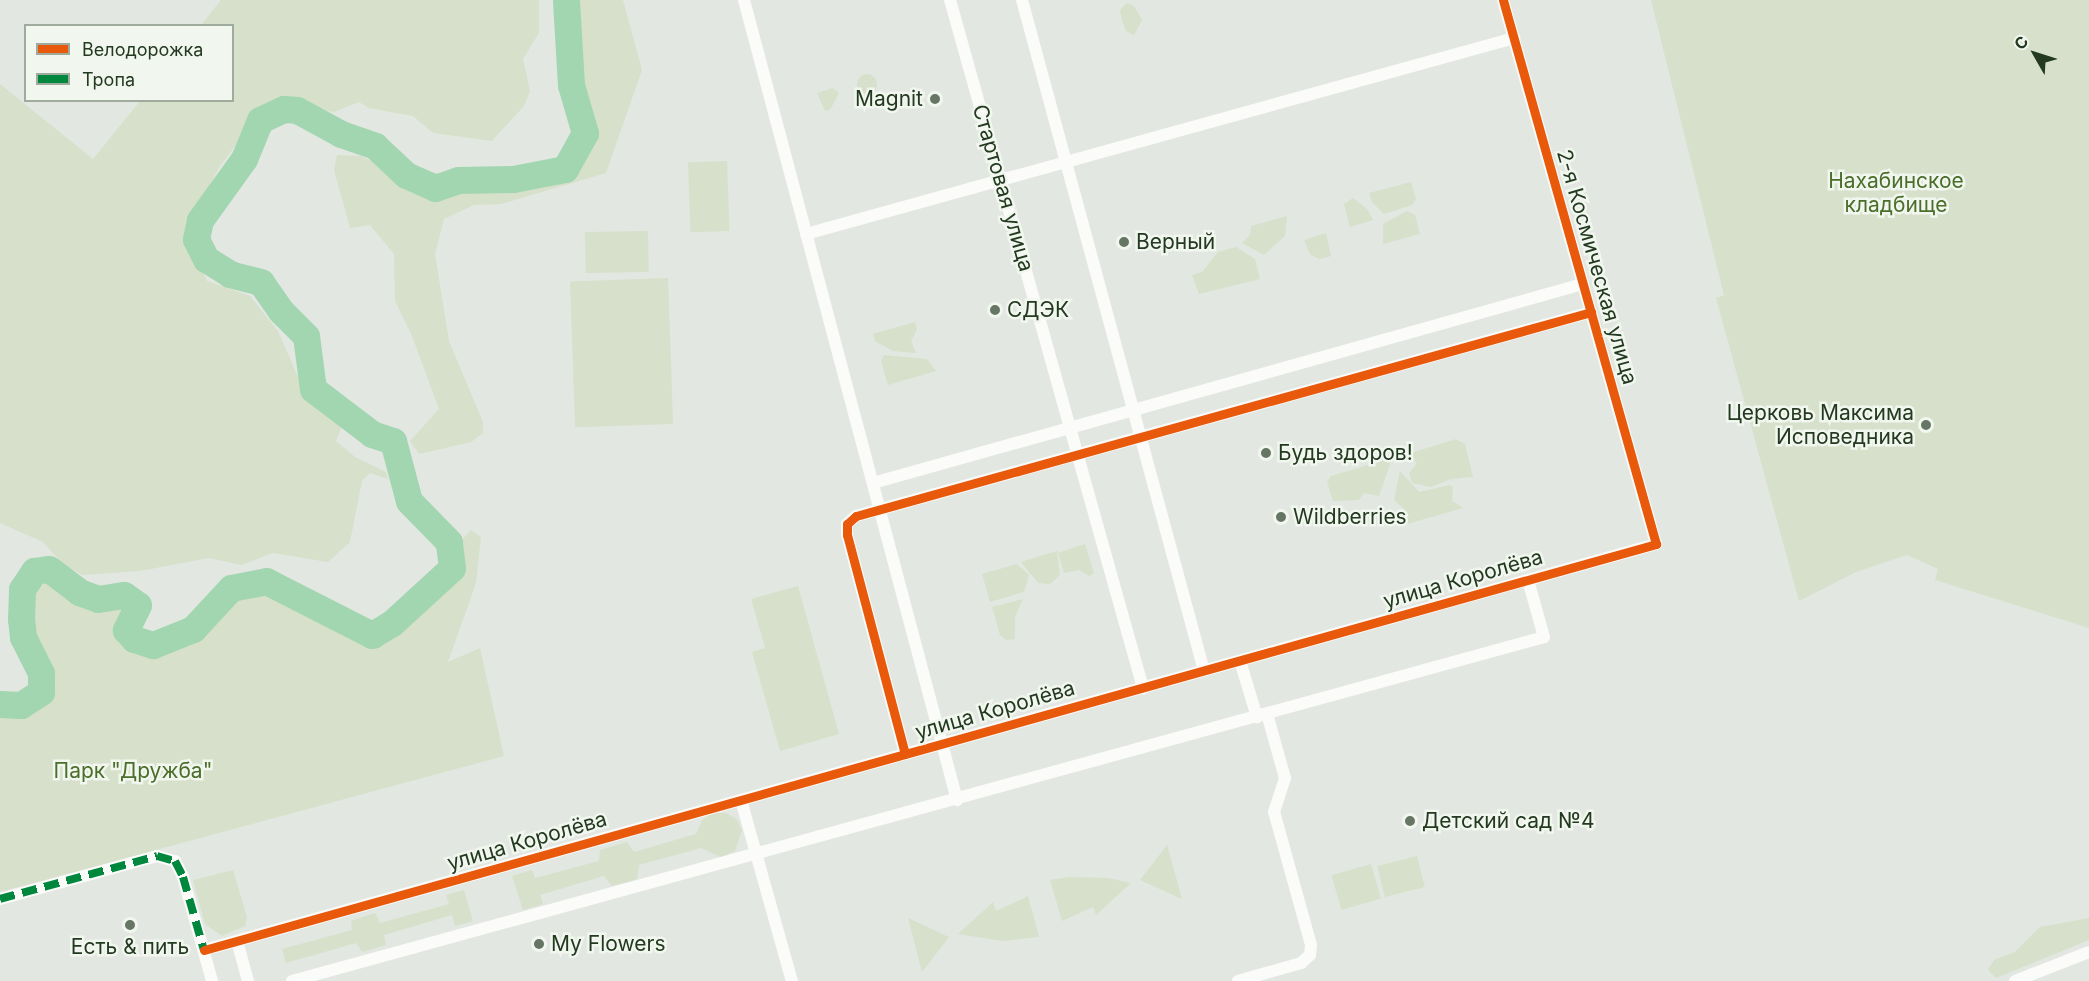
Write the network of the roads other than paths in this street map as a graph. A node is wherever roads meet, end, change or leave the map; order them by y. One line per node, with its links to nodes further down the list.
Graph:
1 (744, 0): 8 (street)
2 (950, 0): 7 (street, Стартовая улица)
3 (1022, 0): 6 (street)
4 (1503, 0): 5 (street, 2-я Космическая улица)
5 (1514, 38): 6 (street); 9 (street, 2-я Космическая улица)
6 (1066, 162): 7 (street); 11 (street)
7 (1001, 180): 8 (street); 12 (street, Стартовая улица)
8 (806, 234): 15 (street)
9 (1583, 284): 10 (street, 2-я Космическая улица); 11 (street)
10 (1591, 312): 13 (street); 17 (street, 2-я Космическая улица)
11 (1133, 410): 12 (street); 13 (street)
12 (1070, 428): 14 (street, Стартовая улица); 15 (street)
13 (1141, 437): 14 (street); 20 (street)
14 (1078, 455): 16 (street); 21 (street, Стартовая улица)
15 (873, 483): 16 (street)
16 (879, 510): 23 (street); 24 (street)
17 (1656, 544): 18 (street, улица Королёва)
18 (1528, 580): 19 (street, улица Королёва); 22 (street, улица Королёва)
19 (1240, 661): 20 (street, улица Королёва); 22 (street)
20 (1204, 670): 21 (street, улица Королёва)
21 (1143, 688): 23 (street, улица Королёва)
22 (1262, 715): 26 (street, улица Королёва); 36 (street)
23 (942, 744): 24 (street, улица Королёва); 26 (street)
24 (905, 754): 25 (street, улица Королёва)
25 (741, 800): 27 (street); 29 (street, улица Королёва)
26 (957, 800): 27 (street, улица Королёва)
27 (756, 855): 34 (street, улица Королёва); 35 (street)
28 (0, 898): 30 (street)
29 (237, 941): 30 (street, улица Королёва); 33 (street)
30 (204, 950): 32 (street)
31 (2089, 952): 37 (street)
32 (213, 981)
33 (248, 981)
34 (292, 981)
35 (792, 981)
36 (1238, 981)
37 (2015, 981)

